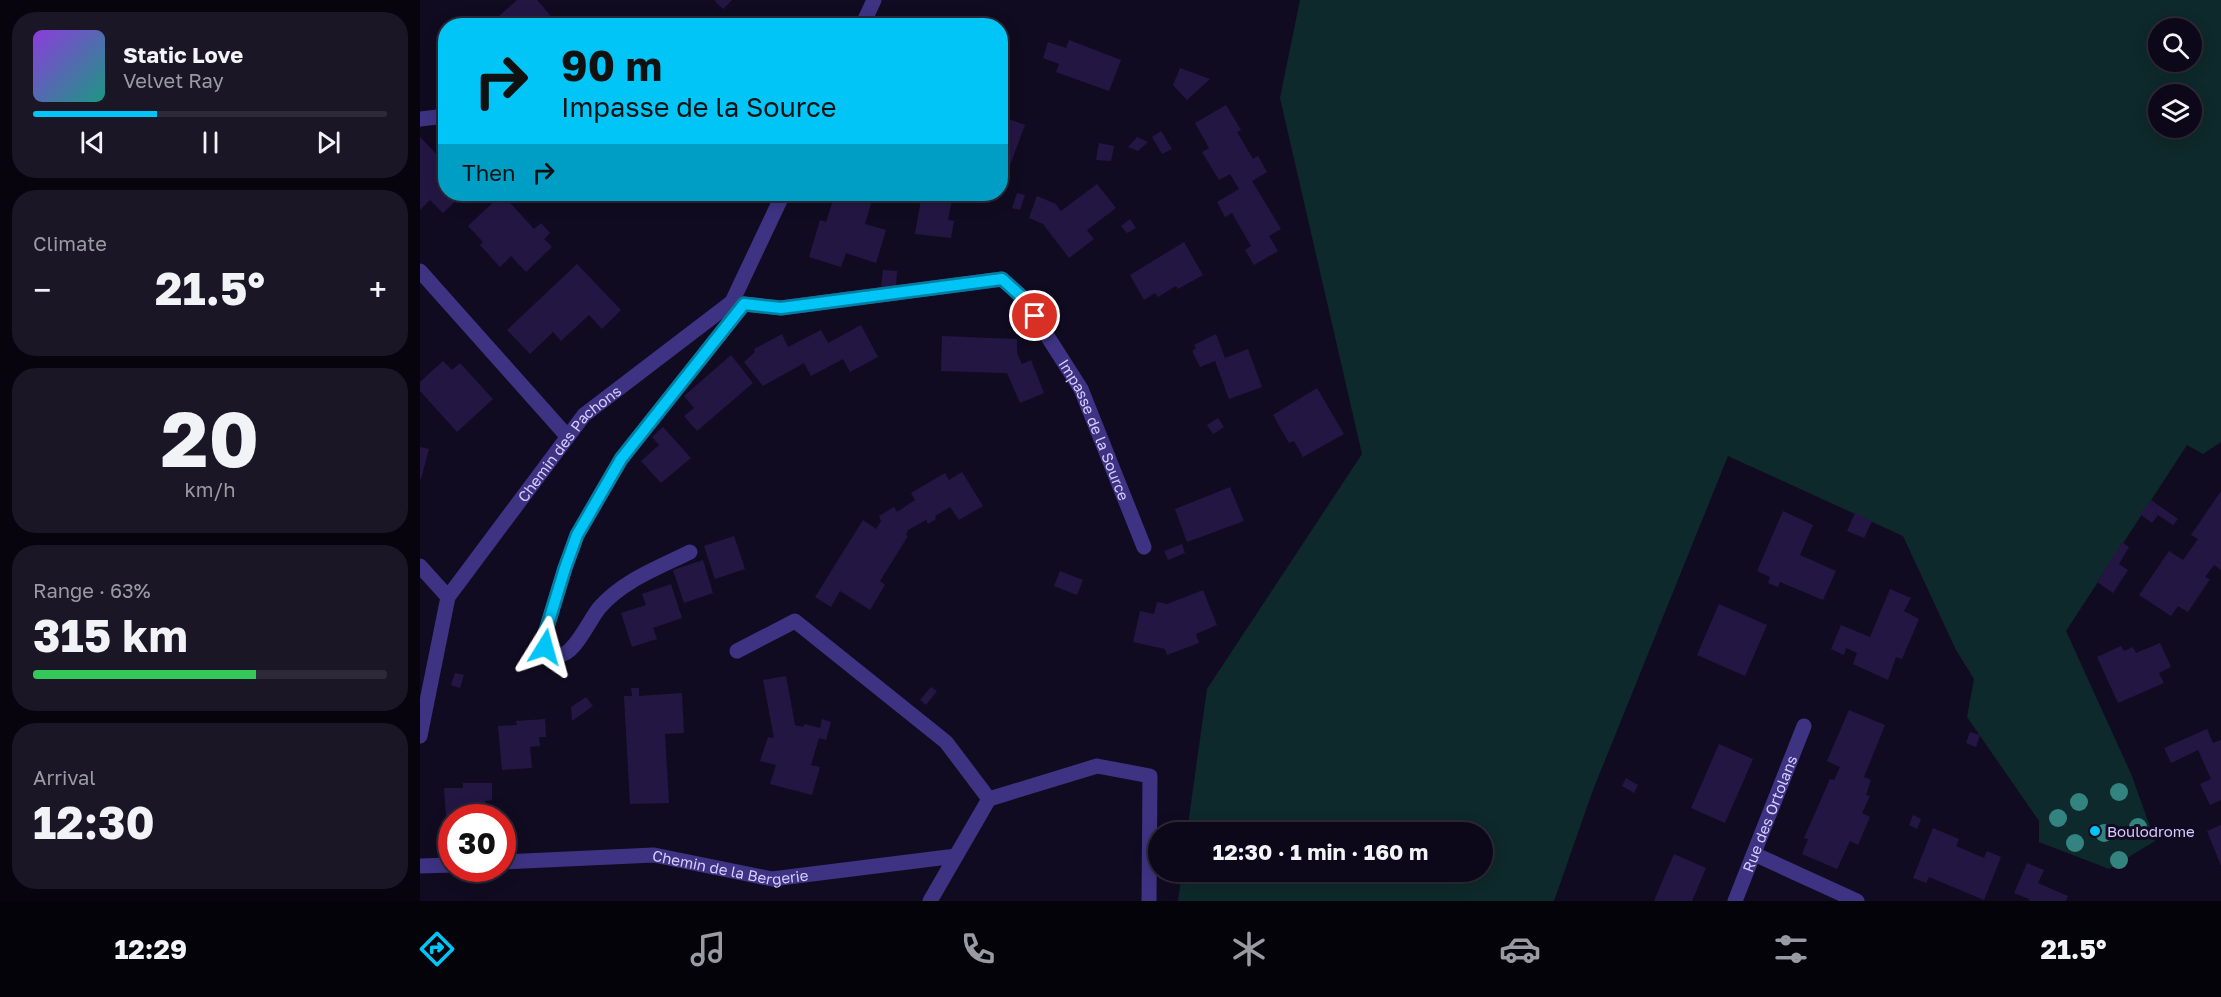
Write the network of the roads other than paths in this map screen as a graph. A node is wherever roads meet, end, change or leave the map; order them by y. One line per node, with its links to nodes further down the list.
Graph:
1 (874, 0): 2 (street)
2 (866, 18)
3 (438, 117): 4 (street)
4 (420, 119)
5 (780, 201): 7 (street, Chemin des Pachons)
6 (420, 271): 8 (street)
7 (738, 303): 8 (street, Chemin des Pachons); 9 (street, Impasse de la Source); 10 (street)
8 (567, 436): 12 (street, Chemin des Pachons)
9 (1144, 547)
10 (690, 552)
11 (420, 566): 12 (street)
12 (448, 597): 15 (street, Chemin des Pachons)
13 (737, 651): 16 (street)
14 (1804, 726): 17 (street, Rue des Ortolans)
15 (420, 736)
16 (989, 799): 18 (street); 23 (street)
17 (1754, 854): 24 (street, Rue des Ortolans); 25 (street)
18 (956, 856): 19 (street, Chemin de la Bergerie); 22 (street)
19 (516, 861)
20 (438, 865): 21 (street)
21 (420, 866)
22 (930, 901)
23 (1149, 901)
24 (1735, 901)
25 (1857, 901)

